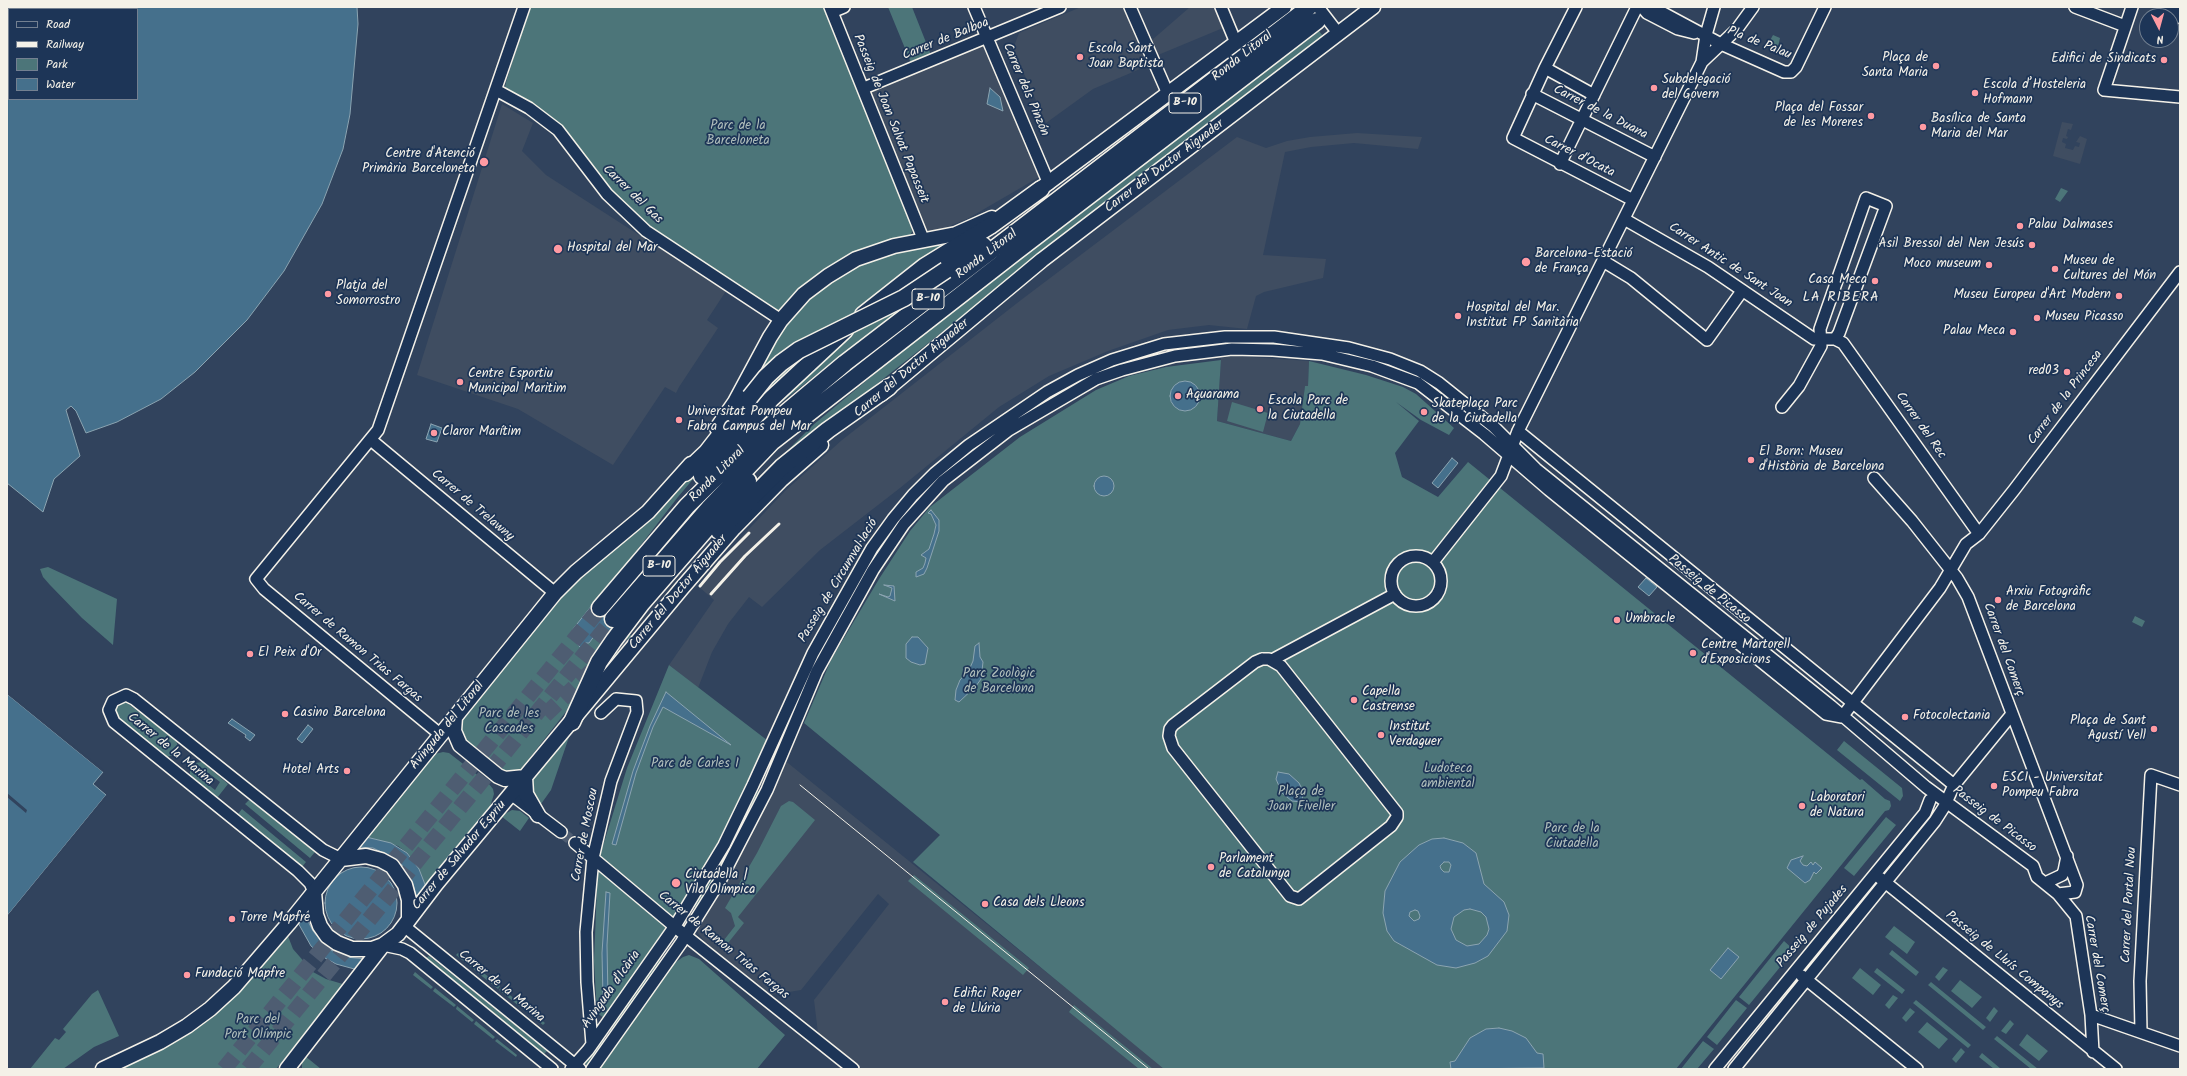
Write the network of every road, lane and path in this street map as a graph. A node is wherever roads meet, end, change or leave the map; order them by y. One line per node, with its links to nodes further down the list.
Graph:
1 (524, 7): 31 (street)
2 (844, 7): 19 (street)
3 (974, 7): 25 (street, Carrer dels Pinzón)
4 (1060, 7): 25 (street, Carrer de Balboa)
5 (1130, 7): 32 (street)
6 (1221, 7): 26 (street)
7 (1284, 7): 26 (main road)
8 (1373, 7): 23 (main road, Carrer del Doctor Aiguader)
9 (1576, 7): 29 (street)
10 (1637, 7): 34 (street)
11 (1642, 7): 24 (street)
12 (1652, 7): 24 (street, Pla de Palau)
13 (1714, 7): 24 (street)
14 (1753, 7): 27 (street)
15 (1825, 7): 27 (street, Pla de Palau)
16 (2075, 7): 22 (street)
17 (2132, 7): 22 (street)
18 (2168, 7): 21 (main road)
19 (831, 9): 30 (street, Passeig de Joan Salvat Papasseit)
20 (1314, 12): 23 (street); 40 (highway, Ronda Litoral / B-10); 50 (highway, Ronda Litoral / B-10)
21 (2180, 16)
22 (2125, 26): 35 (street)
23 (1338, 33): 51 (main road, Carrer del Doctor Aiguader)
24 (1706, 36): 27 (street, Pla de Palau); 28 (street)
25 (988, 38): 30 (street, Carrer de Balboa); 39 (street, Carrer dels Pinzón)
26 (1236, 43): 32 (main road)
27 (1721, 44): 28 (street)
28 (1702, 62): 37 (street)
29 (1545, 68): 33 (street); 34 (street)
30 (864, 88): 43 (street, Passeig de Joan Salvat Papasseit)
31 (496, 90): 47 (street, Carrer del Gas); 54 (street)
32 (1168, 94): 39 (main road)
33 (1532, 94): 36 (street, Carrer de la Duana); 38 (street, Carrer d'Ocata)
34 (1594, 96): 36 (street)
35 (2180, 97)
36 (1582, 121): 37 (street, Carrer de la Duana); 38 (street)
37 (1655, 157): 41 (street)
38 (1560, 164): 41 (street, Carrer d'Ocata)
39 (1045, 186): 43 (main road); 59 (highway)
40 (1061, 198): 56 (highway, bridge); 59 (highway, Ronda Litoral / B-10)
41 (1633, 200): 42 (street)
42 (1624, 219): 44 (street); 46 (street, Carrer Antic de Sant Joan)
43 (924, 241): 47 (main road)
44 (1603, 261): 46 (street); 53 (street)
45 (2180, 272): 58 (street, Carrer de la Princesa)
46 (1742, 291): 48 (street, Carrer Antic de Sant Joan)
47 (781, 320): 56 (main road)
48 (1820, 336): 49 (street); 49 (street); 52 (street)
49 (1835, 339): 58 (street, Carrer del Rec)
50 (889, 352): 65 (highway, Ronda Litoral / B-10); 75 (highway)
51 (890, 387): 67 (highway); 75 (main road, Carrer del Doctor Aiguader)
52 (1782, 407)
53 (1518, 432): 55 (street); 66 (street)
54 (371, 440): 62 (street, Carrer de Trelawny); 76 (street, Carrer de Ramon Trias Fargas)
55 (1511, 450): 60 (street); 68 (street, Passeig de Picasso); 73 (street); 95 (street, Passeig de Circumval·lació); 96 (street, Passeig de Circumval·lació)
56 (685, 473): 62 (main road)
57 (1874, 478): 61 (street, Carrer del Comerç)
58 (1976, 537): 61 (street, Carrer de la Princesa)
59 (641, 560): 64 (highway, Ronda Litoral / B-10)
60 (1433, 562): 63 (street); 63 (street)
61 (1952, 572): 70 (street, Carrer de la Princesa); 72 (street, Carrer del Comerç)
62 (555, 594): 74 (main road, Avinguda del Litoral)
63 (1395, 594): 69 (street)
64 (600, 608)
65 (613, 619)
66 (1756, 625): 68 (street); 70 (street)
67 (631, 634)
68 (1746, 637): 73 (street, Passeig de Picasso)
69 (1272, 660): 69 (street)
70 (1852, 702): 73 (street, Carrer de la Princesa); 80 (street)
71 (601, 713): 87 (street, Carrer de Moscou)
72 (2012, 714): 80 (street); 86 (street, Carrer del Comerç)
73 (1842, 717): 79 (street, Passeig de Picasso)
74 (455, 718): 76 (main road, Avinguda del Litoral); 77 (main road)
75 (572, 722): 77 (main road, Carrer del Doctor Aiguader)
76 (441, 735): 81 (main road); 88 (main road, Avinguda del Litoral)
77 (525, 777): 81 (main road, Carrer del Doctor Aiguader); 83 (main road)
78 (2178, 783): 101 (street, Carrer del Portal Nou)
79 (1926, 787): 80 (street, Passeig de Picasso); 82 (street, Passeig de Picasso)
80 (1950, 793): 82 (street); 90 (street); 91 (street, Passeig de Picasso)
81 (511, 794): 83 (street); 94 (main road, Carrer de Salvador Espriu)
82 (1930, 800): 89 (street, Passeig de Pujades)
83 (538, 815): 84 (street)
84 (561, 832)
85 (575, 844): 87 (street, Carrer de Ramon Trias Fargas)
86 (2067, 855): 91 (street); 93 (street, Carrer del Comerç)
87 (593, 858): 95 (street, Carrer de Ramon Trias Fargas); 102 (street, Carrer de Moscou)
88 (341, 859): 92 (main road); 92 (street, Carrer de la Marina); 94 (main road)
89 (1875, 874): 90 (street, Passeig de Lluís Companys); 98 (street, Passeig de Pujades)
90 (1886, 882): 99 (street); 104 (street, Passeig de Lluís Companys)
91 (2045, 883): 93 (street, Passeig de Picasso)
92 (314, 892): 97 (main road); 107 (main road)
93 (2058, 894): 100 (street, Carrer del Comerç)
94 (407, 921): 97 (main road); 106 (street, Carrer de la Marina)
95 (675, 926): 96 (street, Carrer de Ramon Trias Fargas); 102 (street, Avinguda d'Icària)
96 (686, 936): 110 (street); 111 (street, Carrer de Ramon Trias Fargas)
97 (383, 945): 108 (main road); 109 (street)
98 (1795, 970): 99 (street); 105 (street, Passeig de Pujades)
99 (1806, 980): 113 (street); 114 (street)
100 (2091, 1016): 101 (street); 104 (street, Carrer del Comerç)
101 (2141, 1032): 103 (street)
102 (592, 1044): 106 (street, Avinguda d'Icària)
103 (2180, 1046)
104 (2093, 1052): 115 (street, Passeig de Lluís Companys)
105 (1718, 1066): 112 (street)
106 (576, 1068)
107 (103, 1069)
108 (287, 1069)
109 (552, 1069)
110 (592, 1069)
111 (854, 1069)
112 (1730, 1069)
113 (1734, 1069)
114 (1917, 1069)
115 (2116, 1069)

